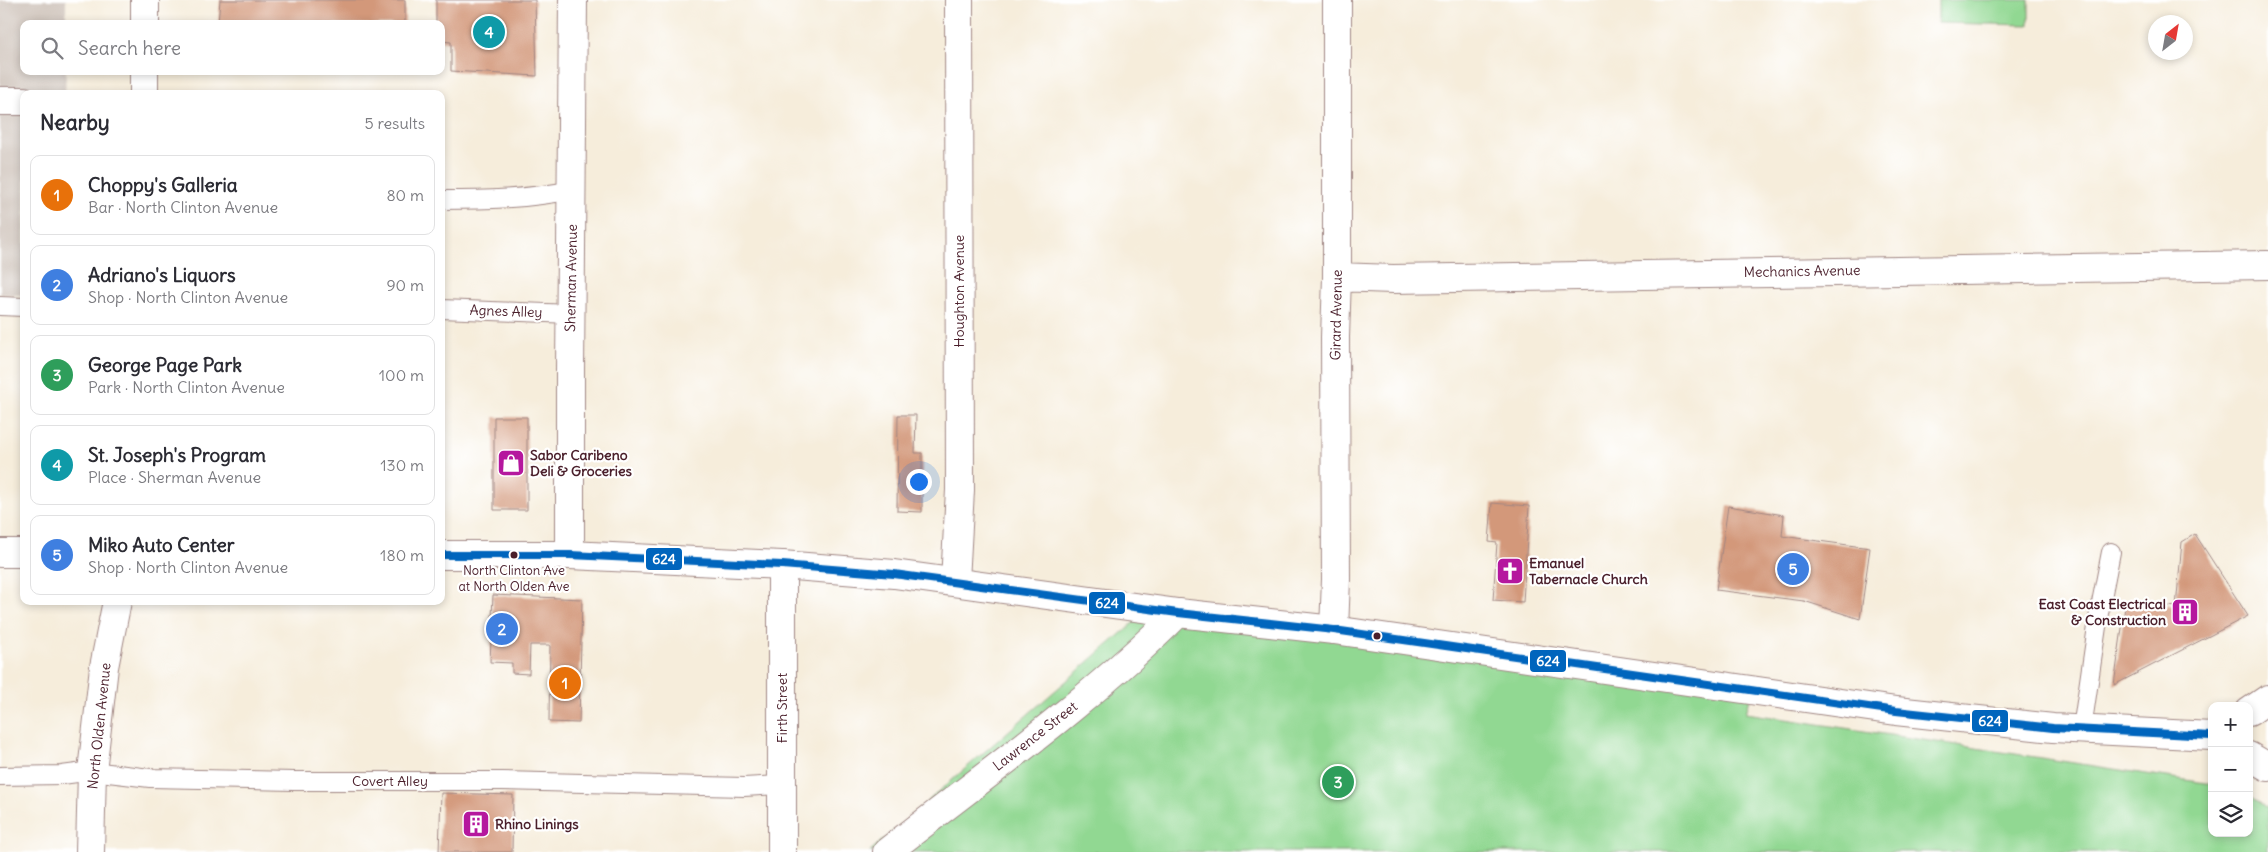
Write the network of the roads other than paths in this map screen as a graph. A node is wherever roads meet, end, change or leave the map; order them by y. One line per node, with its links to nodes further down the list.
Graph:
1 (145, 0): 5 (street)
2 (574, 0): 10 (street, Sherman Avenue)
3 (959, 0): 24 (street, Houghton Avenue)
4 (1337, 0): 13 (street, Girard Avenue)
5 (145, 20)
6 (144, 75): 7 (street)
7 (144, 90)
8 (0, 101): 9 (street)
9 (20, 101)
10 (572, 190): 11 (lane); 17 (street, Sherman Avenue)
11 (445, 200)
12 (2268, 265): 13 (street, Mechanics Avenue)
13 (1337, 278): 27 (street, Girard Avenue)
14 (0, 306): 15 (lane)
15 (20, 307)
16 (445, 309): 17 (lane, Agnes Alley)
17 (571, 314): 22 (street, Sherman Avenue)
18 (2112, 552): 30 (lane)
19 (0, 553): 20 (street)
20 (20, 553)
21 (445, 555): 22 (street)
22 (570, 556): 23 (street)
23 (782, 565): 24 (street); 36 (street, Firth Street)
24 (954, 581): 26 (street)
25 (116, 605): 34 (street, North Olden Avenue)
26 (1178, 613): 27 (street); 39 (street, Lawrence Street)
27 (1334, 630): 30 (street)
28 (2268, 698): 29 (street)
29 (2253, 709)
30 (2082, 729): 31 (street)
31 (2208, 736)
32 (2253, 758): 33 (street)
33 (2268, 767)
34 (92, 771): 35 (lane, Covert Alley); 36 (lane, Covert Alley); 37 (street, North Olden Avenue)
35 (0, 776)
36 (781, 785): 38 (street, Firth Street)
37 (90, 852)
38 (782, 852)
39 (887, 852)

